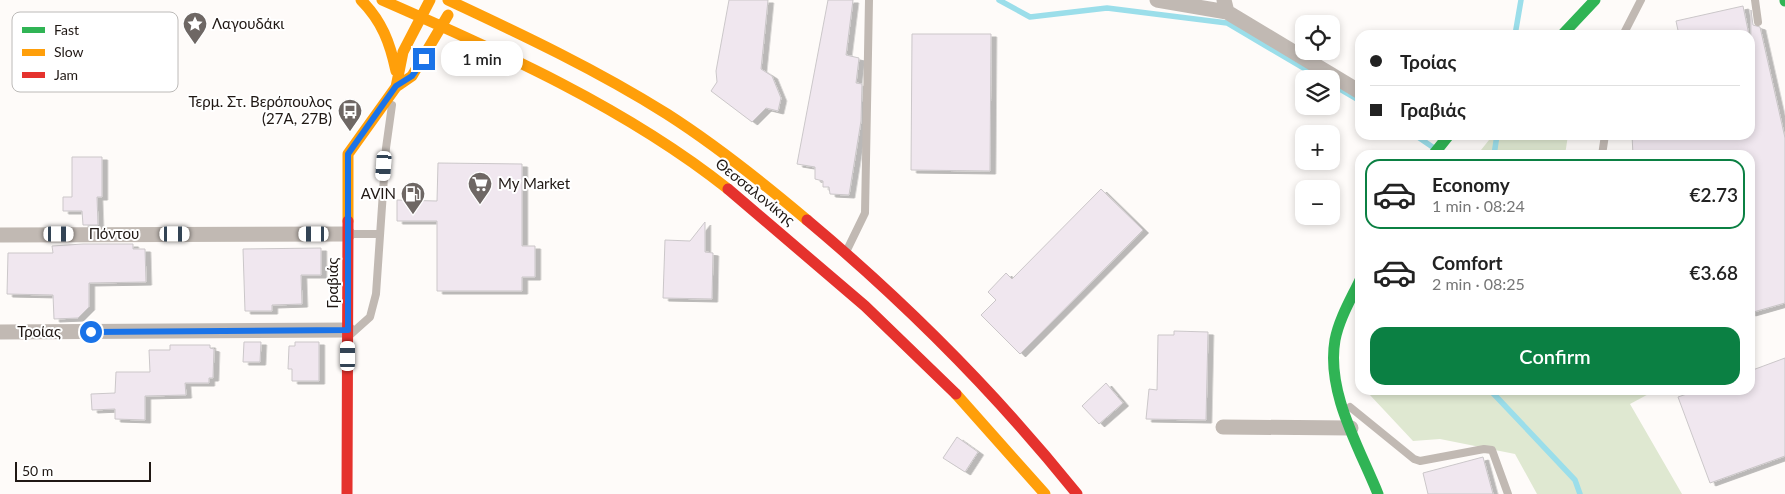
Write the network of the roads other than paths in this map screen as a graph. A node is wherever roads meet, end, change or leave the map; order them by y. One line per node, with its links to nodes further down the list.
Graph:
1 (361, 0): 16 (main road)
2 (382, 0): 11 (main road, Θεσσαλονίκης)
3 (430, 0): 11 (main road)
4 (869, 0): 22 (lane)
5 (1157, 0): 10 (street)
6 (1595, 0): 14 (main road)
7 (1641, 0): 15 (lane)
8 (1755, 0): 12 (lane)
9 (452, 2): 13 (main road, Γραβιάς); 22 (main road, Θεσσαλονίκης)
10 (1225, 6): 18 (street)
11 (421, 17): 13 (main road, Θεσσαλονίκης); 16 (main road)
12 (1758, 22)
13 (442, 26): 17 (main road, Γραβιάς); 30 (main road, Θεσσαλονίκης)
14 (1567, 30)
15 (1626, 30)
16 (396, 71): 17 (main road)
17 (396, 86): 19 (main road, Γραβιάς); 20 (lane)
18 (1355, 89)
19 (348, 234): 20 (lane); 21 (street, Πόντου); 25 (main road, Γραβιάς)
20 (380, 234): 25 (lane)
21 (0, 235)
22 (846, 252): 31 (main road, Θεσσαλονίκης)
23 (1355, 291): 26 (main road)
24 (0, 332): 25 (street, Τροίας)
25 (348, 333): 29 (main road, Γραβιάς)
26 (1342, 400): 28 (main road); 33 (lane)
27 (1223, 427): 28 (street)
28 (1351, 428): 32 (main road)
29 (347, 494)
30 (1045, 494)
31 (1077, 494)
32 (1378, 494)
33 (1508, 494)

